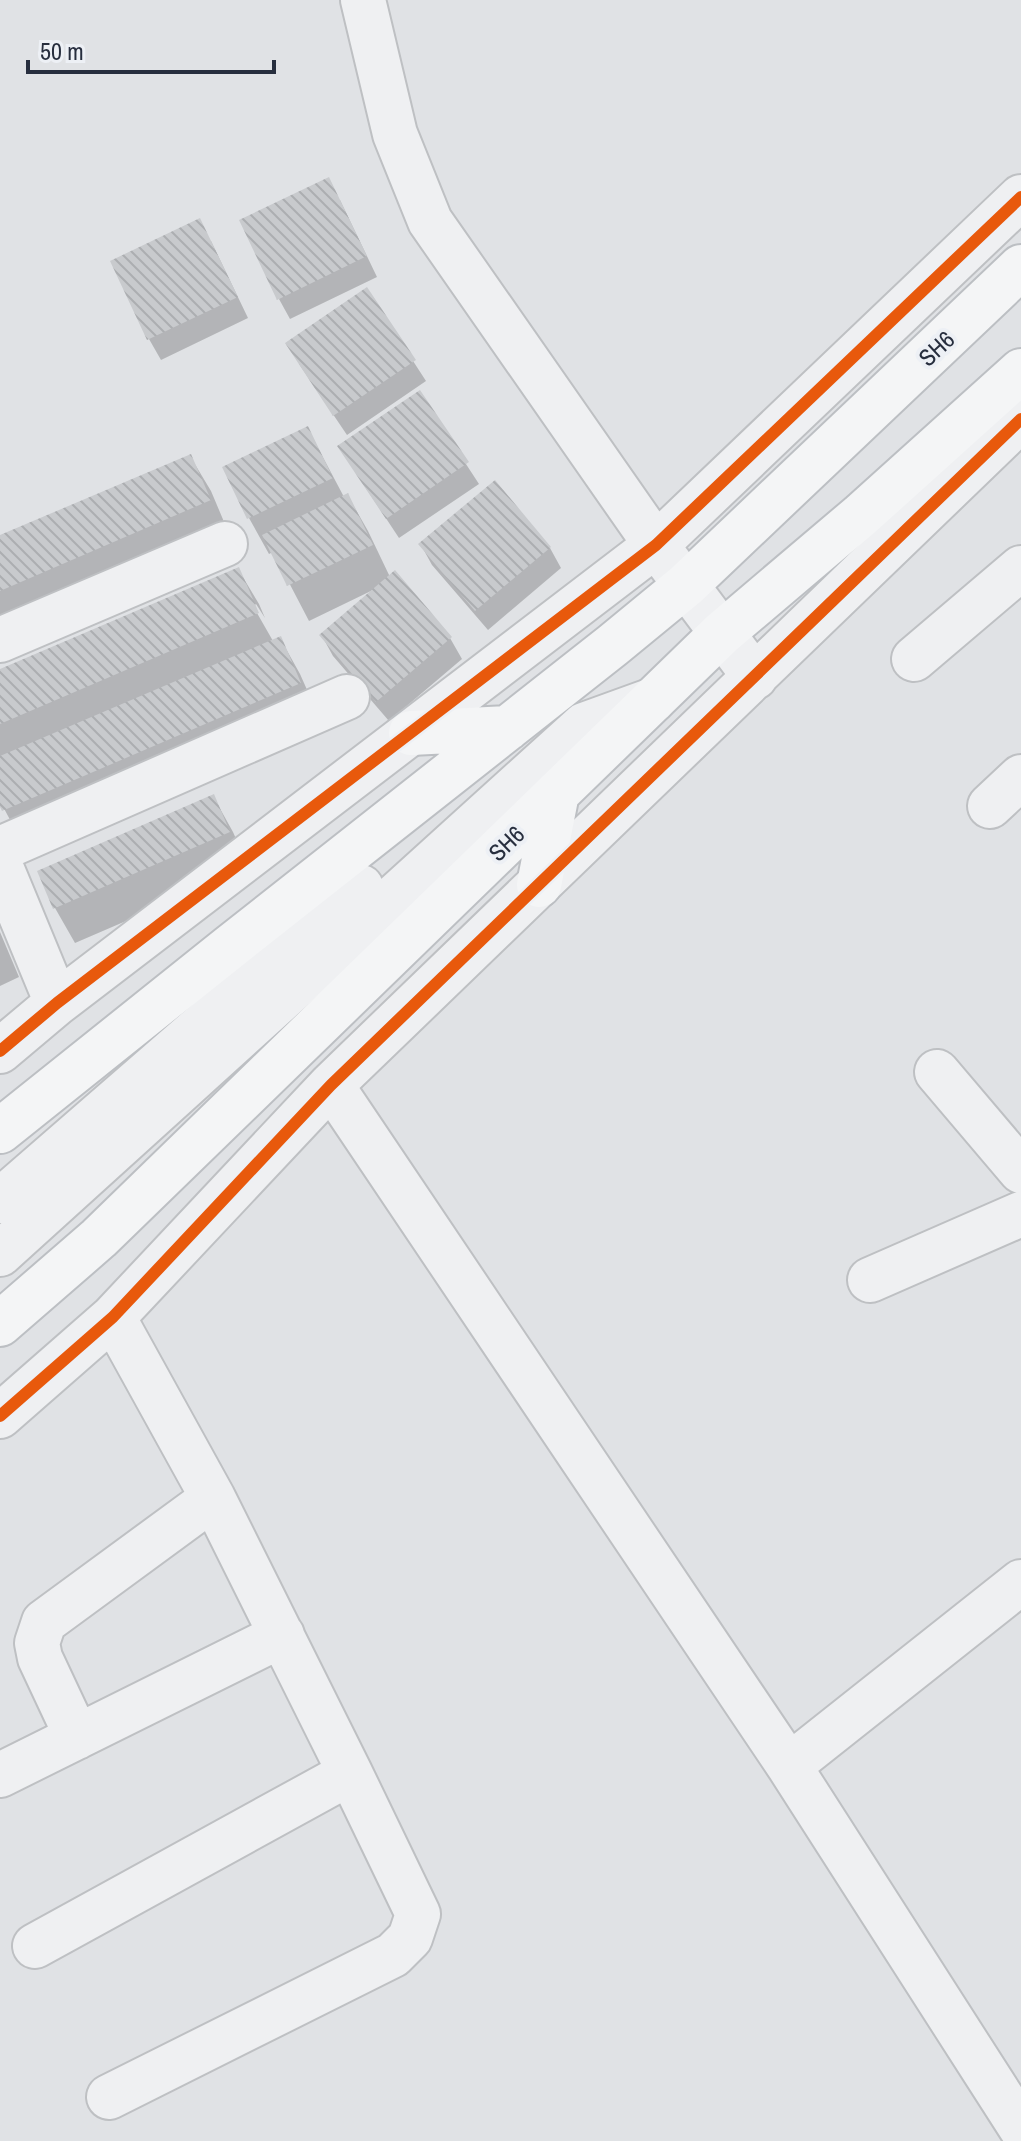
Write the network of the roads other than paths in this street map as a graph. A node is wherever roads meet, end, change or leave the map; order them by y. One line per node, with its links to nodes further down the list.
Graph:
1 (363, 0): 7 (street)
2 (1021, 197): 7 (street)
3 (1021, 267): 9 (main road, SH6)
4 (1021, 371): 10 (main road, SH6)
5 (1021, 419): 14 (street)
6 (225, 544): 11 (street)
7 (656, 545): 9 (street); 18 (street)
8 (1021, 568): 13 (street)
9 (686, 585): 10 (street); 12 (main road, SH6)
10 (722, 633): 14 (street); 16 (main road, SH6)
11 (0, 640)
12 (613, 645): 17 (main road, SH6); 29 (street)
13 (914, 659)
14 (755, 677): 22 (street)
15 (347, 697): 20 (street)
16 (653, 700): 19 (main road, SH6); 31 (street)
17 (508, 728): 18 (main road); 27 (main road, SH6)
18 (411, 733): 23 (street)
19 (557, 793): 22 (main road); 34 (main road, SH6)
20 (0, 849)
21 (0, 865): 23 (street)
22 (539, 885): 26 (street)
23 (57, 1003): 24 (street)
24 (0, 1051)
25 (937, 1072): 28 (street)
26 (331, 1085): 33 (street); 40 (street)
27 (0, 1131)
28 (1021, 1171)
29 (0, 1201)
30 (1021, 1214): 32 (street)
31 (0, 1254)
32 (870, 1280)
33 (113, 1317): 35 (street); 36 (street)
34 (0, 1324)
35 (0, 1416)
36 (213, 1498): 38 (street); 39 (street)
37 (1021, 1582): 40 (street)
38 (282, 1635): 39 (street); 41 (street)
39 (77, 1737): 42 (street)
40 (789, 1766): 45 (street)
41 (350, 1773): 43 (street); 44 (street)
42 (0, 1775)
43 (35, 1946)
44 (109, 2097)
45 (1021, 2128)

